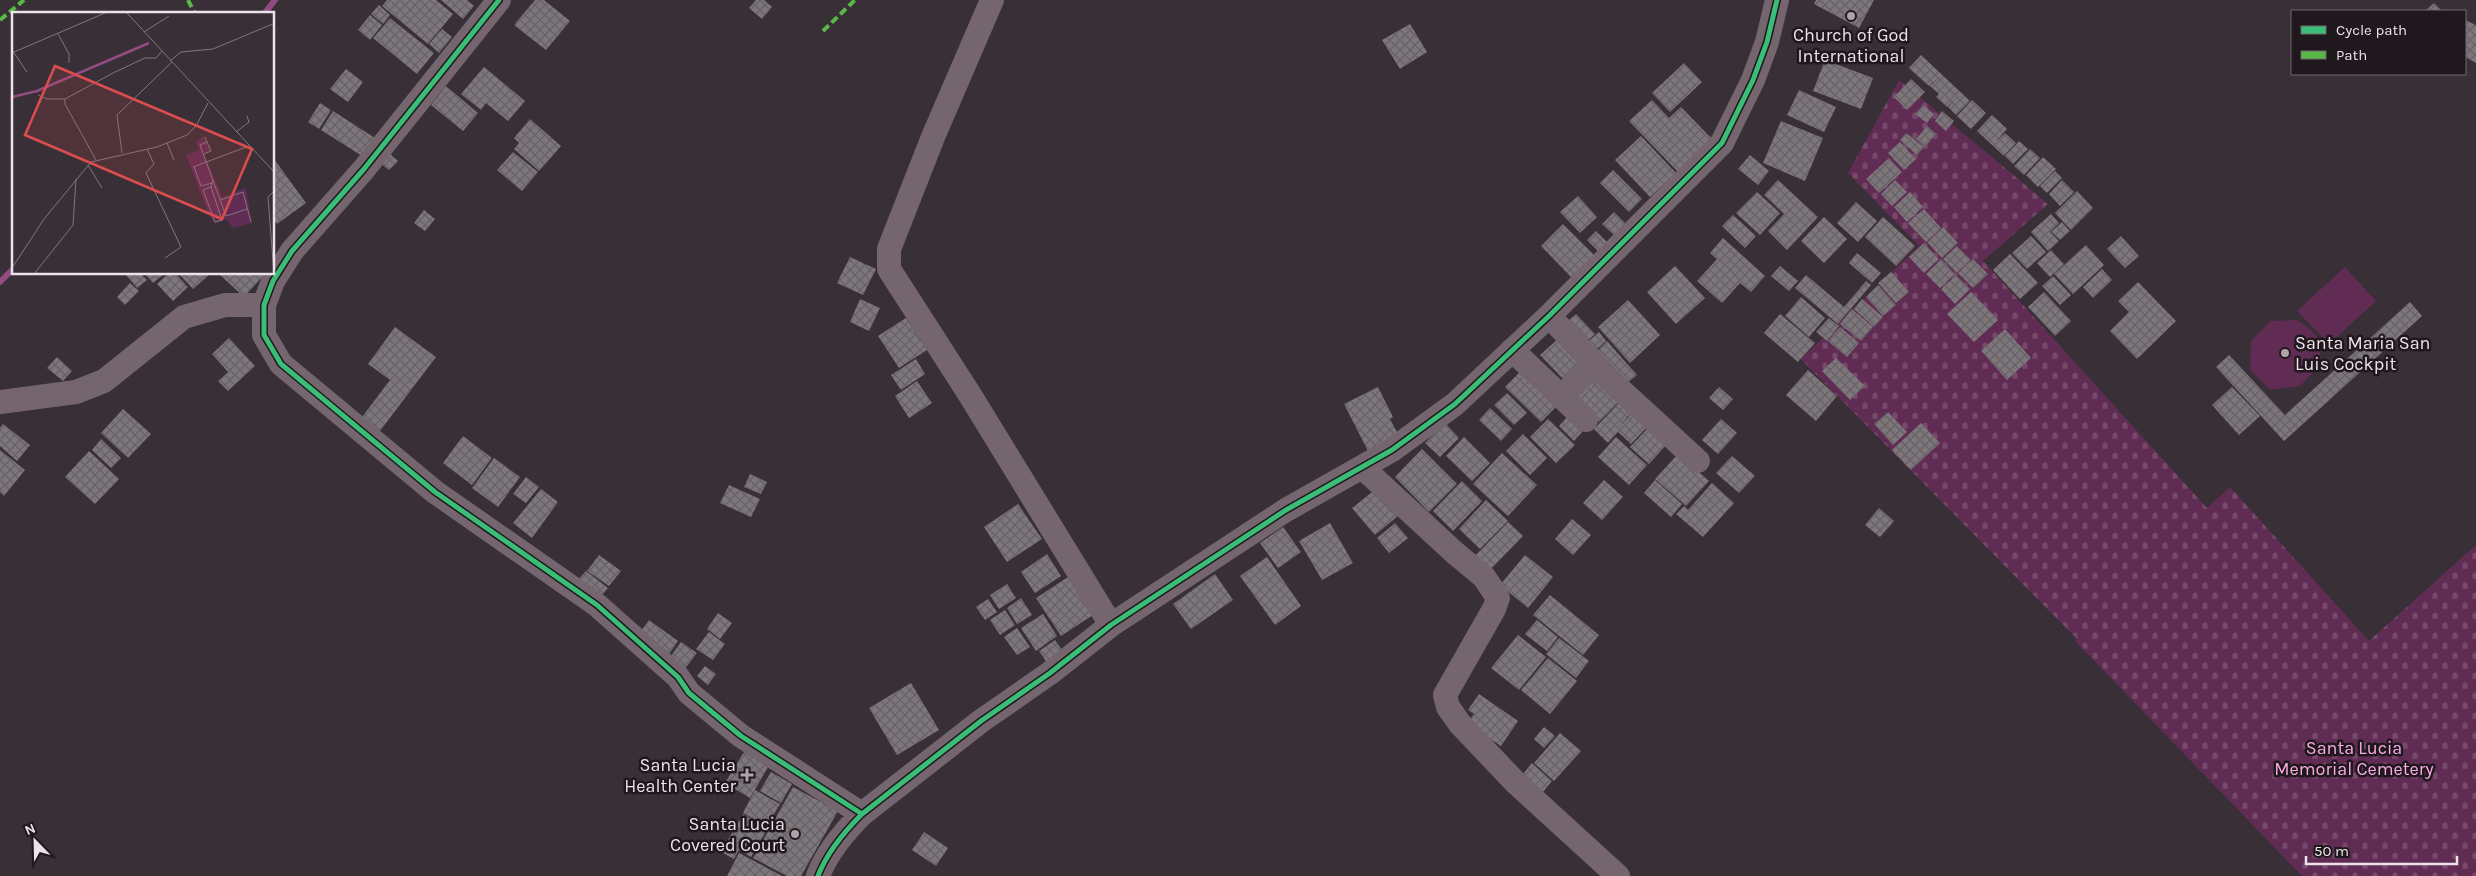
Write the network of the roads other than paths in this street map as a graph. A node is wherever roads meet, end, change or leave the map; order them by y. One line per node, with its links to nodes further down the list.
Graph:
1 (499, 0): 4 (street)
2 (992, 0): 13 (street)
3 (1777, 0): 5 (street)
4 (264, 305): 9 (street); 14 (street)
5 (1549, 316): 6 (street); 7 (street)
6 (1512, 350): 8 (street); 12 (street)
7 (1595, 364): 8 (street); 11 (street)
8 (1562, 396): 10 (street)
9 (0, 402)
10 (1586, 420)
11 (1698, 461)
12 (1363, 468): 13 (street); 16 (street)
13 (1111, 624): 14 (street)
14 (862, 814): 15 (street)
15 (818, 876)
16 (1618, 876)

